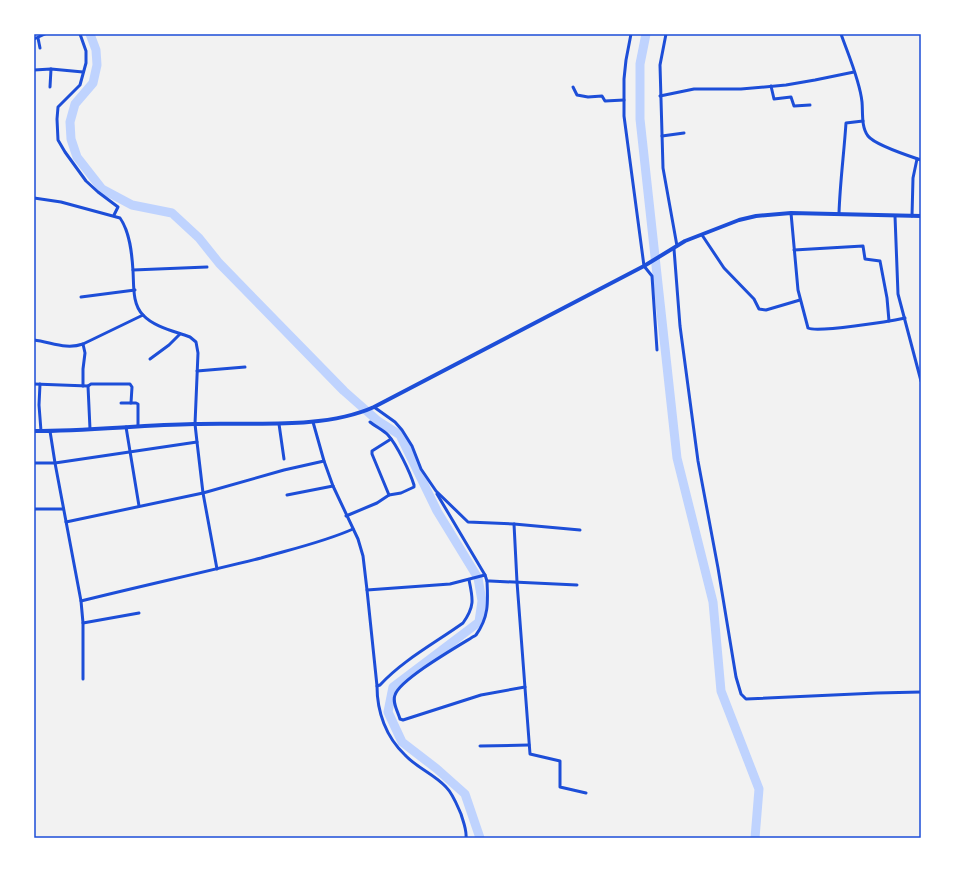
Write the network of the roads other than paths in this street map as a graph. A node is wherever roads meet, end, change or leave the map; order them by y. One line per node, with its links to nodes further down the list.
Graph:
1 (45, 34): 6 (street)
2 (80, 34): 10 (street)
3 (632, 34): 16 (street)
4 (666, 34): 15 (street)
5 (841, 34): 11 (street)
6 (36, 39): 7 (street)
7 (40, 48)
8 (51, 69): 9 (street); 10 (street); 13 (street)
9 (34, 70)
10 (83, 72): 25 (street)
11 (854, 72): 12 (street); 18 (street)
12 (771, 86): 15 (street); 17 (street)
13 (50, 87)
14 (572, 87): 16 (street)
15 (660, 96): 20 (street)
16 (623, 100): 32 (street)
17 (810, 105)
18 (863, 120): 21 (street); 24 (street)
19 (684, 133): 20 (street)
20 (662, 136): 30 (street)
21 (919, 160): 27 (street)
22 (34, 198): 25 (street)
23 (791, 212): 24 (street); 29 (street); 31 (street)
24 (839, 213): 26 (street)
25 (114, 216): 34 (street)
26 (895, 216): 27 (street); 39 (street)
27 (912, 216): 28 (street)
28 (921, 216)
29 (702, 235): 30 (street); 37 (street)
30 (674, 249): 32 (street); 99 (street)
31 (794, 250): 37 (street); 40 (street)
32 (646, 265): 44 (street); 55 (street)
33 (208, 267): 34 (street)
34 (133, 270): 35 (street)
35 (135, 290): 36 (street); 38 (street)
36 (81, 297)
37 (800, 300): 40 (street)
38 (143, 315): 41 (street); 43 (street)
39 (905, 318): 40 (street); 48 (street)
40 (889, 321)
41 (180, 334): 45 (street); 47 (street)
42 (34, 340): 43 (street)
43 (83, 344): 51 (street)
44 (657, 350)
45 (150, 359)
46 (246, 367): 47 (street)
47 (197, 371): 58 (street)
48 (921, 381)
49 (34, 384): 50 (street)
50 (40, 384): 51 (street); 64 (street)
51 (83, 386): 52 (street)
52 (88, 386): 54 (street); 62 (street)
53 (121, 403): 54 (street)
54 (131, 403): 60 (street)
55 (373, 408): 56 (street); 74 (street)
56 (312, 422): 59 (street); 70 (street)
57 (370, 422): 66 (street)
58 (195, 424): 59 (street); 60 (street); 67 (street)
59 (279, 424): 69 (street)
60 (138, 426): 61 (street)
61 (126, 427): 62 (street); 68 (street)
62 (90, 429): 65 (street)
63 (34, 431): 64 (street)
64 (41, 431): 65 (street)
65 (50, 431): 72 (street)
66 (391, 439): 77 (street); 77 (street)
67 (197, 442): 68 (street); 75 (street)
68 (130, 452): 72 (street); 78 (street)
69 (284, 459)
70 (324, 461): 73 (street); 75 (street)
71 (34, 463): 72 (street)
72 (55, 463): 79 (street)
73 (333, 486): 76 (street); 81 (street)
74 (436, 491): 83 (street); 87 (street)
75 (203, 492): 78 (street); 86 (street)
76 (287, 495)
77 (389, 495): 81 (street)
78 (139, 506): 82 (street)
79 (63, 509): 80 (street); 82 (street)
80 (34, 510)
81 (346, 516): 84 (street)
82 (66, 522): 93 (street)
83 (514, 524): 85 (street); 90 (street)
84 (353, 529): 86 (street); 92 (street)
85 (580, 530)
86 (217, 569): 93 (street)
87 (484, 575): 88 (street); 89 (street)
88 (470, 580): 92 (street); 97 (street)
89 (487, 581): 90 (street); 98 (street)
90 (516, 582): 91 (street); 98 (street)
91 (577, 585)
92 (368, 590): 97 (street)
93 (81, 601): 95 (street)
94 (139, 613): 95 (street)
95 (83, 623): 96 (street)
96 (83, 679)
97 (377, 686): 103 (street)
98 (525, 687): 100 (street)
99 (921, 692)
100 (529, 745): 101 (street); 102 (street)
101 (480, 746)
102 (586, 793)
103 (466, 838)

